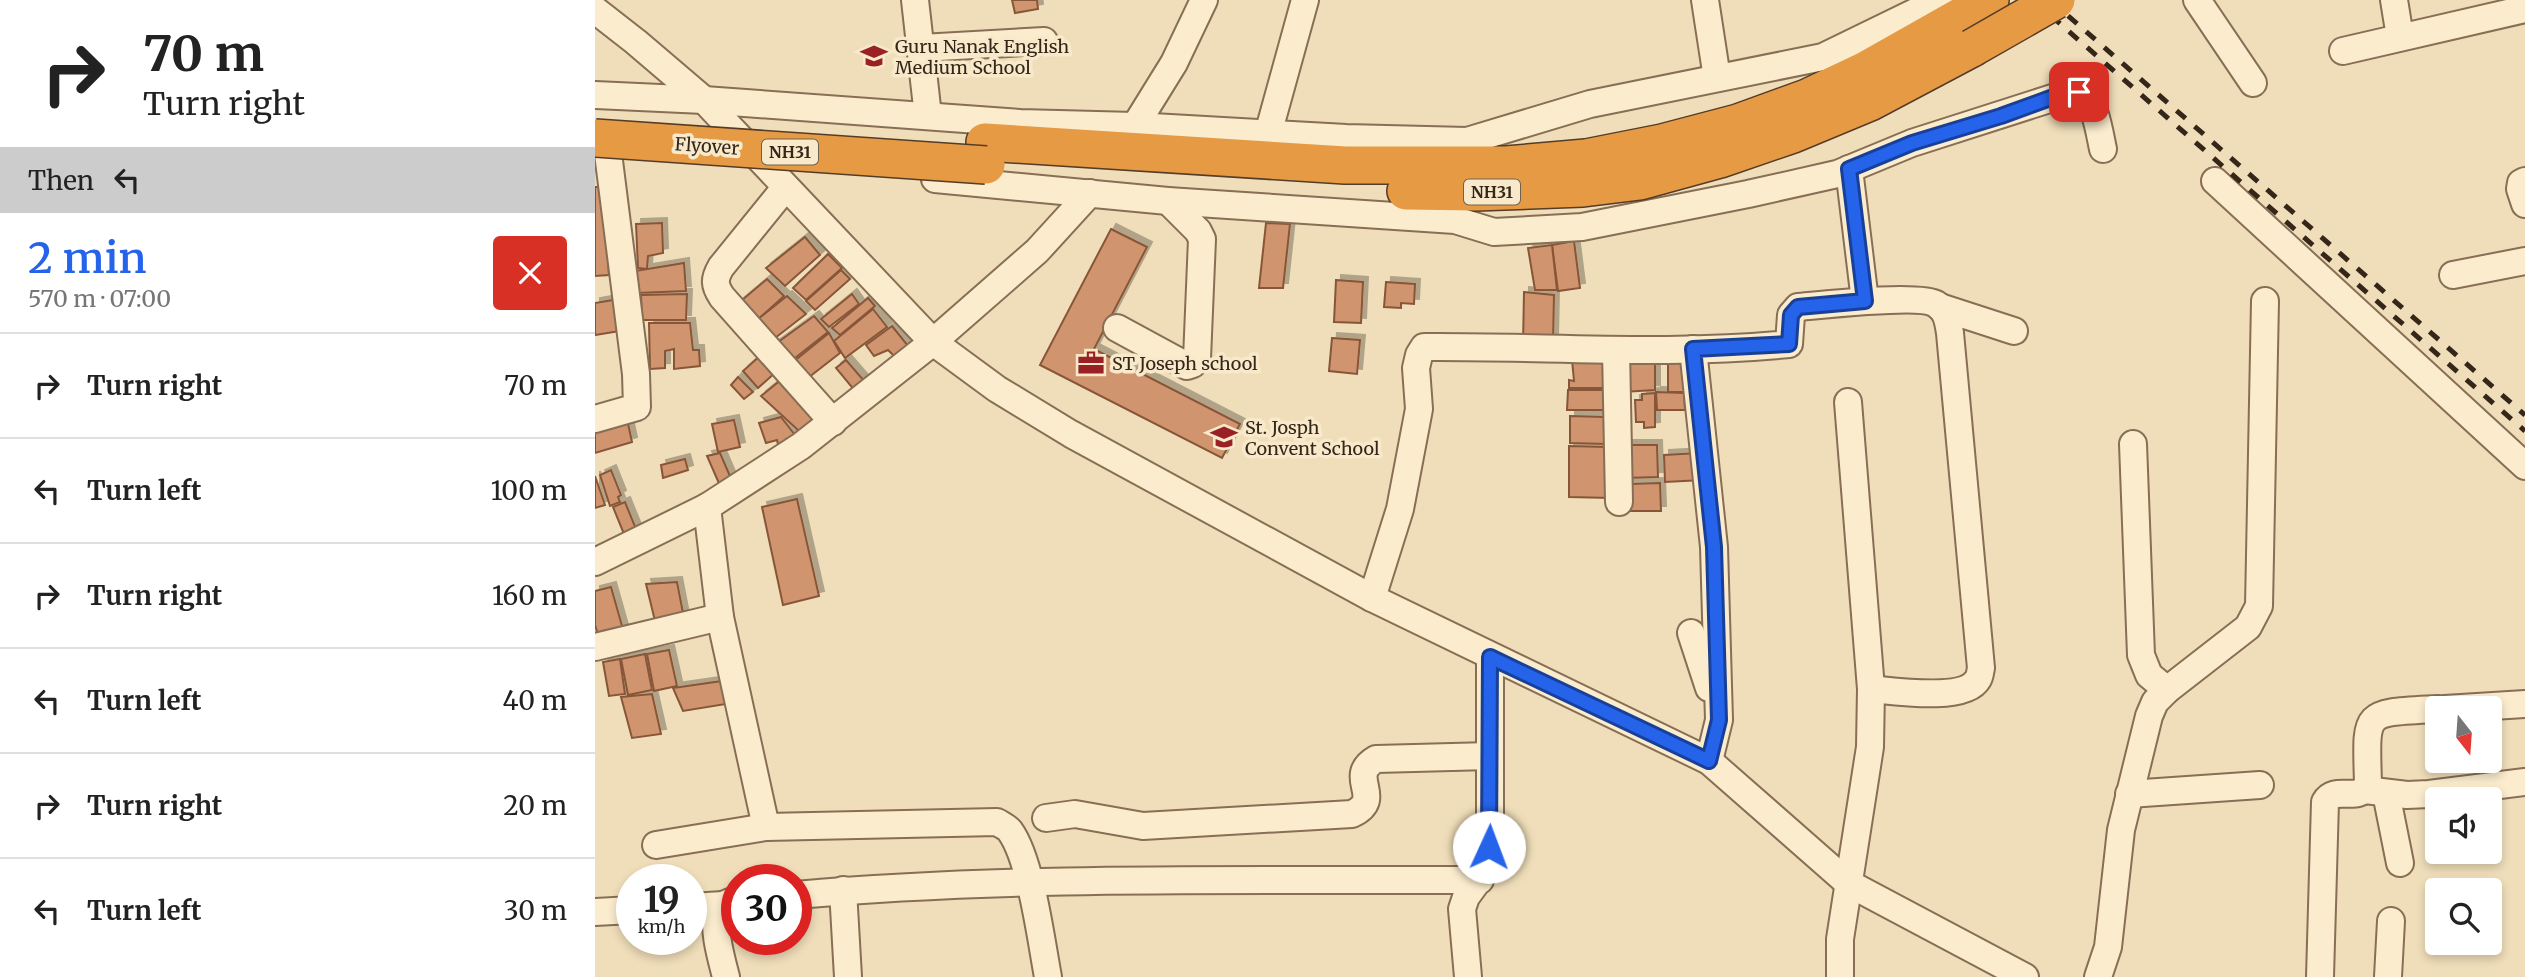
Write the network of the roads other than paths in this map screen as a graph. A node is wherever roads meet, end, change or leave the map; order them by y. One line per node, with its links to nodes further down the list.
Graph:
1 (915, 0): 14 (street)
2 (1204, 0): 22 (street)
3 (1305, 0): 23 (street)
4 (1705, 0): 16 (street)
5 (1940, 0): 16 (street)
6 (1990, 0): 26 (highway, NH31)
7 (2056, 0): 26 (highway, NH31, bridge)
8 (2197, 0): 17 (street)
9 (2394, 0): 12 (street)
10 (2525, 9): 12 (street)
11 (595, 10): 19 (street)
12 (2400, 37): 15 (street)
13 (1044, 41): 14 (street)
14 (921, 48): 21 (street)
15 (2343, 51)
16 (1717, 78): 23 (street)
17 (2253, 83)
18 (595, 94): 19 (street)
19 (704, 100): 21 (street); 27 (street)
20 (595, 116): 26 (highway, Flyover / NH31)
21 (929, 116): 22 (street)
22 (1135, 126): 23 (street)
23 (1268, 134)
24 (599, 148): 26 (highway, Flyover / NH31, bridge); 27 (street); 46 (street)
25 (2103, 149): 28 (street)
26 (985, 154)
27 (765, 164): 31 (street); 32 (street)
28 (1849, 169): 33 (street); 37 (street)
29 (2215, 181): 49 (street)
30 (2525, 181): 34 (street)
31 (785, 188): 42 (street); 47 (street)
32 (1090, 193): 33 (street); 42 (street)
33 (1168, 201): 40 (street)
34 (2525, 204)
35 (2525, 261): 36 (street)
36 (2453, 275)
37 (1865, 301): 39 (street); 43 (street)
38 (2265, 301): 59 (street)
39 (1940, 307): 41 (street); 58 (street)
40 (1117, 328)
41 (2014, 331)
42 (933, 342): 47 (street); 53 (street)
43 (1693, 349): 44 (street); 63 (street)
44 (1616, 350): 50 (street); 53 (street)
45 (1848, 402): 58 (street)
46 (595, 419)
47 (832, 422): 51 (street)
48 (2133, 444): 59 (street)
49 (2525, 466)
50 (1619, 502)
51 (707, 507): 52 (street); 54 (street)
52 (595, 562)
53 (1372, 598): 57 (street)
54 (720, 617): 56 (street); 71 (street)
55 (1691, 633): 63 (street)
56 (595, 647)
57 (1490, 657): 64 (street); 65 (street)
58 (1871, 689): 76 (street)
59 (2167, 690): 69 (street)
60 (2525, 704): 61 (street)
61 (2503, 705)
62 (2425, 710): 68 (street)
63 (1719, 720): 65 (street)
64 (1490, 756): 70 (street); 74 (street)
65 (1709, 761): 76 (street)
66 (2525, 782): 68 (street)
67 (2260, 785): 69 (street)
68 (2375, 792): 73 (street); 90 (street)
69 (2129, 794): 89 (street)
70 (1046, 818)
71 (767, 827): 72 (street); 75 (street)
72 (656, 845)
73 (2400, 863)
74 (1481, 880): 75 (street); 86 (street)
75 (1029, 881): 77 (street); 85 (street)
76 (1848, 883): 87 (street); 88 (street)
77 (843, 890): 78 (street); 84 (street)
78 (812, 893)
79 (721, 910): 83 (street)
80 (616, 911): 81 (street)
81 (595, 912)
82 (2391, 922): 91 (street)
83 (726, 977)
84 (848, 977)
85 (1048, 977)
86 (1468, 977)
87 (1840, 977)
88 (2025, 977)
89 (2098, 977)
90 (2320, 977)
91 (2388, 977)

